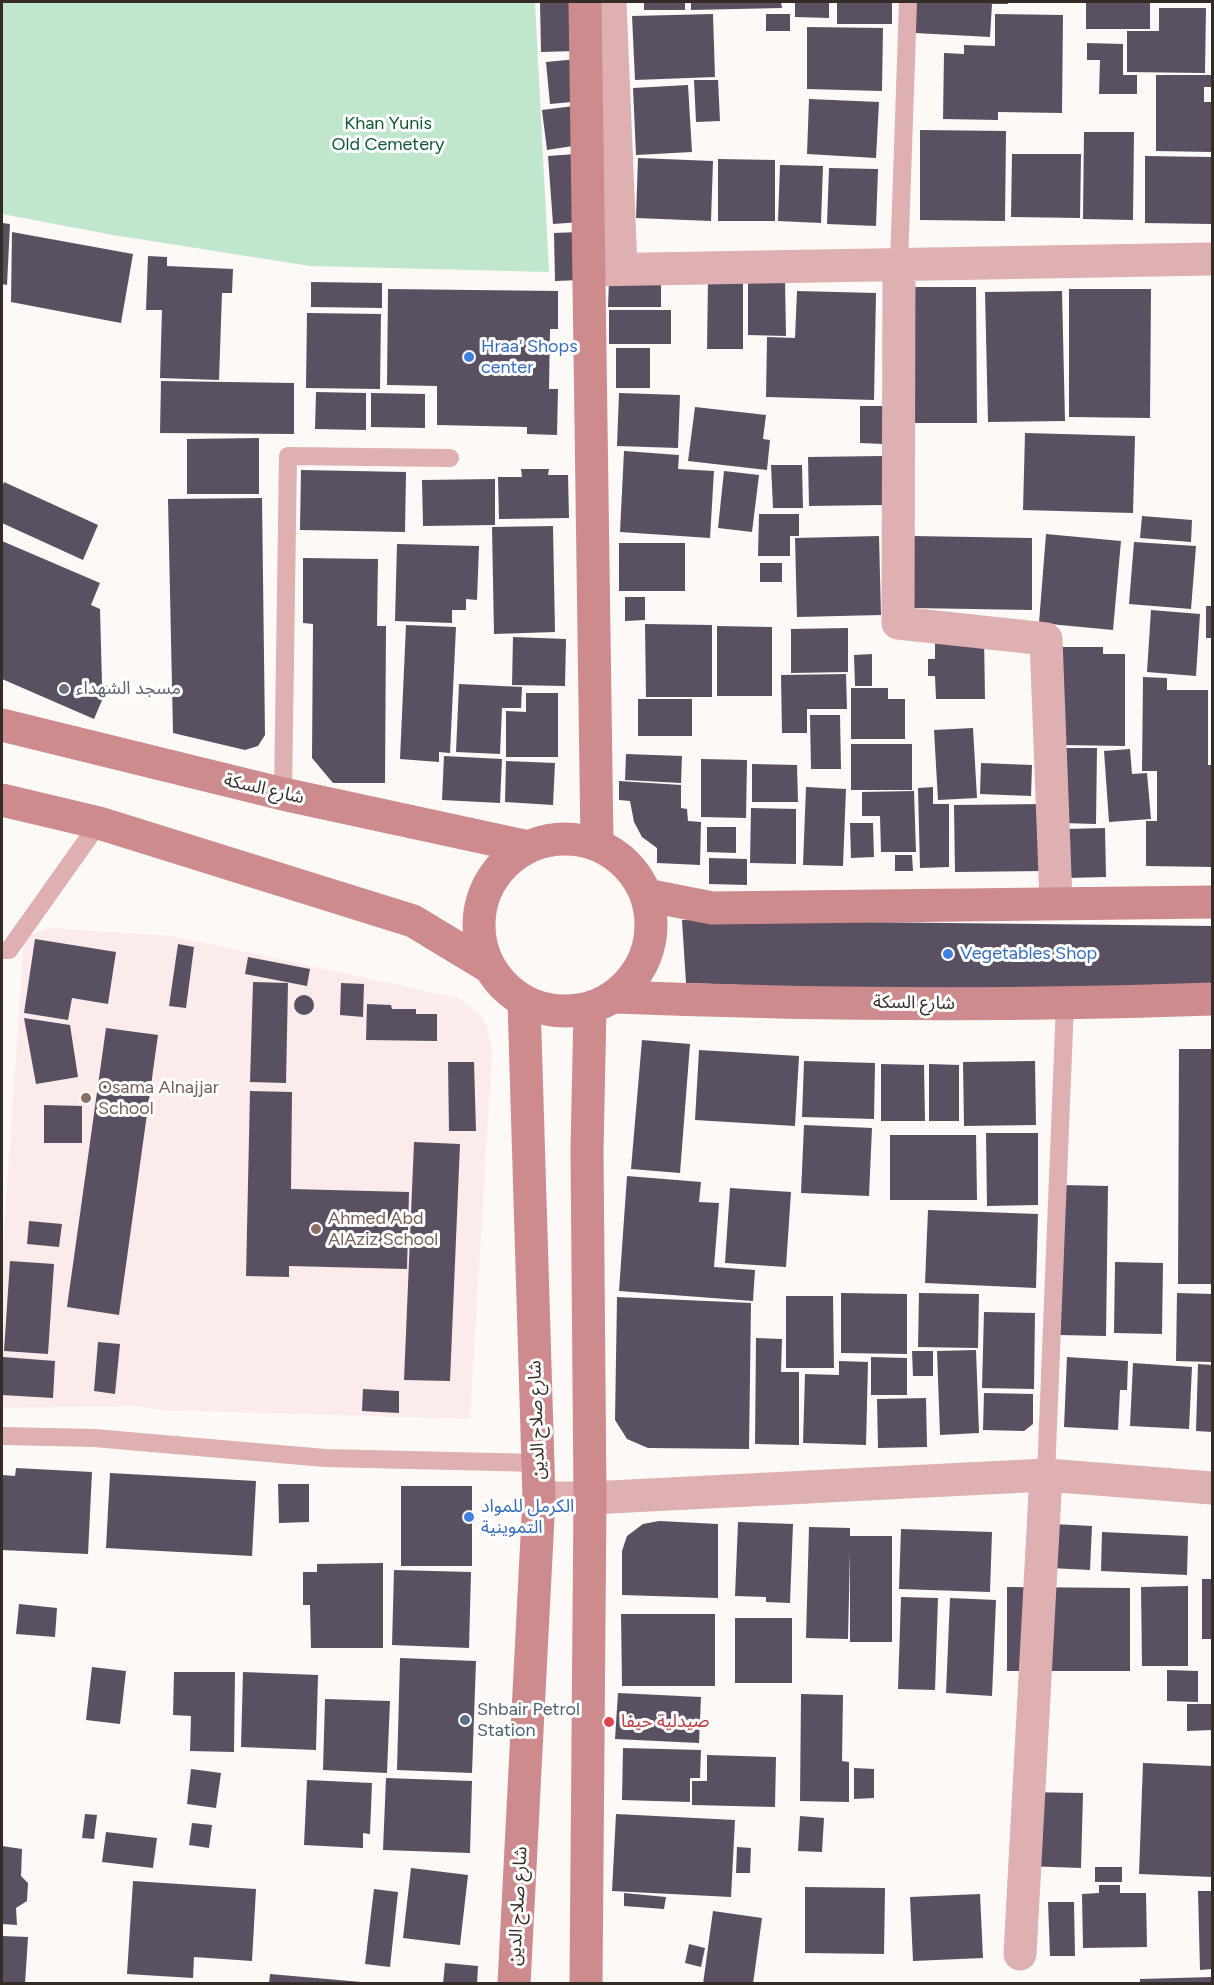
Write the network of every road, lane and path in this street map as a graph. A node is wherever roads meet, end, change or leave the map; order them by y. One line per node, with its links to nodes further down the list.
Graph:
1 (585, 2): 6 (main road)
2 (610, 2): 6 (street)
3 (908, 2): 5 (lane)
4 (1212, 259): 5 (street)
5 (899, 264): 6 (street); 16 (street)
6 (606, 269): 12 (main road)
7 (450, 458): 9 (lane)
8 (2, 725): 9 (main road, شارع السكة)
9 (283, 794): 13 (main road, شارع السكة)
10 (2, 800): 11 (main road)
11 (99, 822): 17 (lane); 18 (main road)
12 (597, 844): 13 (main road); 14 (main road)
13 (528, 847): 18 (main road)
14 (646, 895): 16 (main road); 21 (main road)
15 (1212, 902): 16 (main road)
16 (1056, 903)
17 (2, 950)
18 (489, 967): 20 (main road)
19 (1212, 999): 22 (main road, شارع السكة)
20 (524, 1000): 21 (main road); 24 (main road, شارع صلاح الدين)
21 (603, 1003): 22 (main road, شارع السكة); 28 (main road)
22 (1065, 1004): 25 (lane)
23 (2, 1436): 24 (lane)
24 (539, 1463): 27 (main road, شارع صلاح الدين)
25 (1046, 1476): 26 (street); 28 (street); 29 (street)
26 (1212, 1488)
27 (539, 1498): 28 (street); 30 (main road, شارع صلاح الدين)
28 (590, 1498): 31 (main road)
29 (1020, 1954)
30 (514, 1983)
31 (586, 1983)

